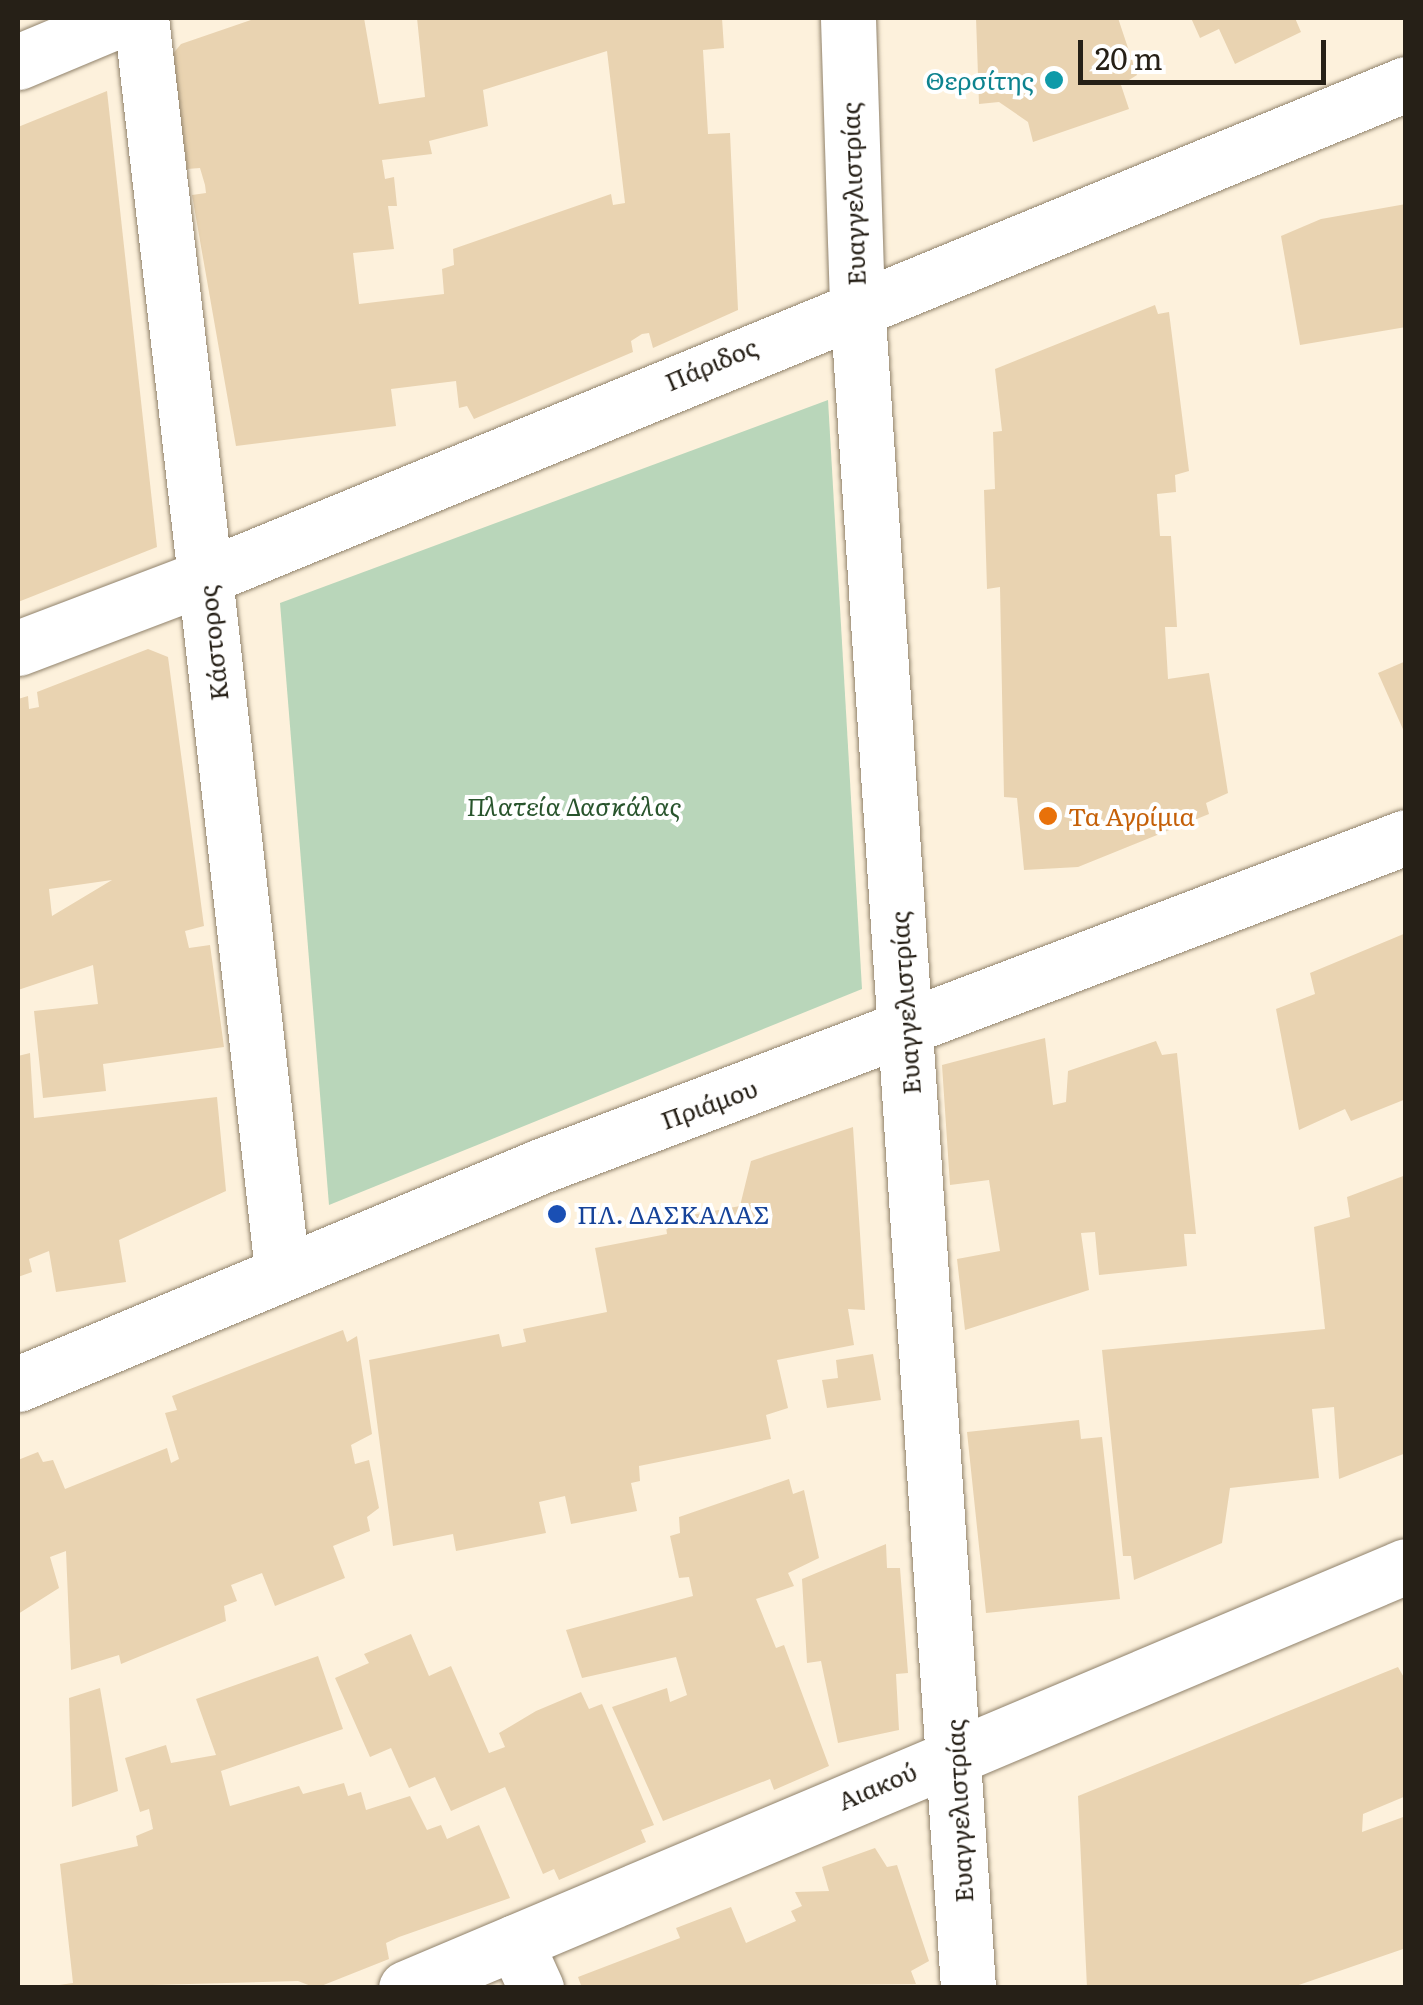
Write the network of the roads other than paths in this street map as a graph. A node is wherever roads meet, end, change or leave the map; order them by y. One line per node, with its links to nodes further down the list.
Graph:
1 (123, 18): 4 (street)
2 (141, 18): 7 (street, Κάστορος)
3 (848, 18): 6 (street, Ευαγγελιστρίας)
4 (18, 62)
5 (1406, 84): 6 (street, Πάριδος)
6 (857, 303): 7 (street, Πάριδος); 10 (street, Ευαγγελιστρίας)
7 (206, 576): 8 (street, Πάριδος); 11 (street, Κάστορος)
8 (18, 648)
9 (1406, 838): 10 (street, Πριάμου)
10 (907, 1032): 11 (street, Πριάμου); 14 (street, Ευαγγελιστρίας)
11 (282, 1270): 12 (street, Πριάμου)
12 (18, 1384)
13 (1406, 1566): 14 (street, Αιακού)
14 (957, 1751): 15 (street, Αιακού); 17 (street, Ευαγγελιστρίας)
15 (526, 1965): 16 (street, Αιακού)
16 (406, 1988)
17 (968, 1988)

